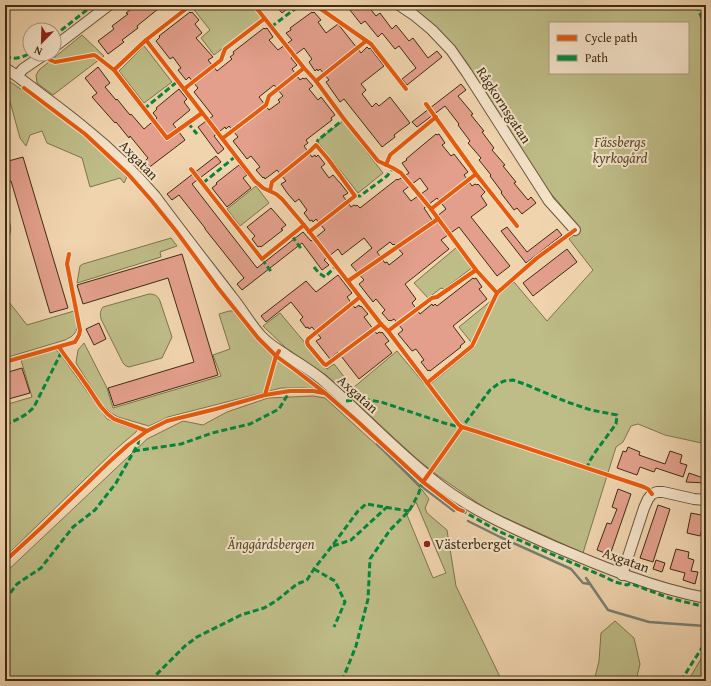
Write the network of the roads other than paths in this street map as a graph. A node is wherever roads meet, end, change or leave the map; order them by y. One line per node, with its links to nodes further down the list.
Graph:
1 (109, 5): 3 (street)
2 (399, 5): 7 (street, Rågkornsgatan)
3 (62, 41)
4 (33, 62): 6 (street)
5 (5, 68): 6 (street, Axgatan)
6 (17, 76): 9 (street, Axgatan)
7 (575, 230)
8 (706, 500): 9 (street)
9 (622, 575): 10 (street, Axgatan)
10 (706, 598)

